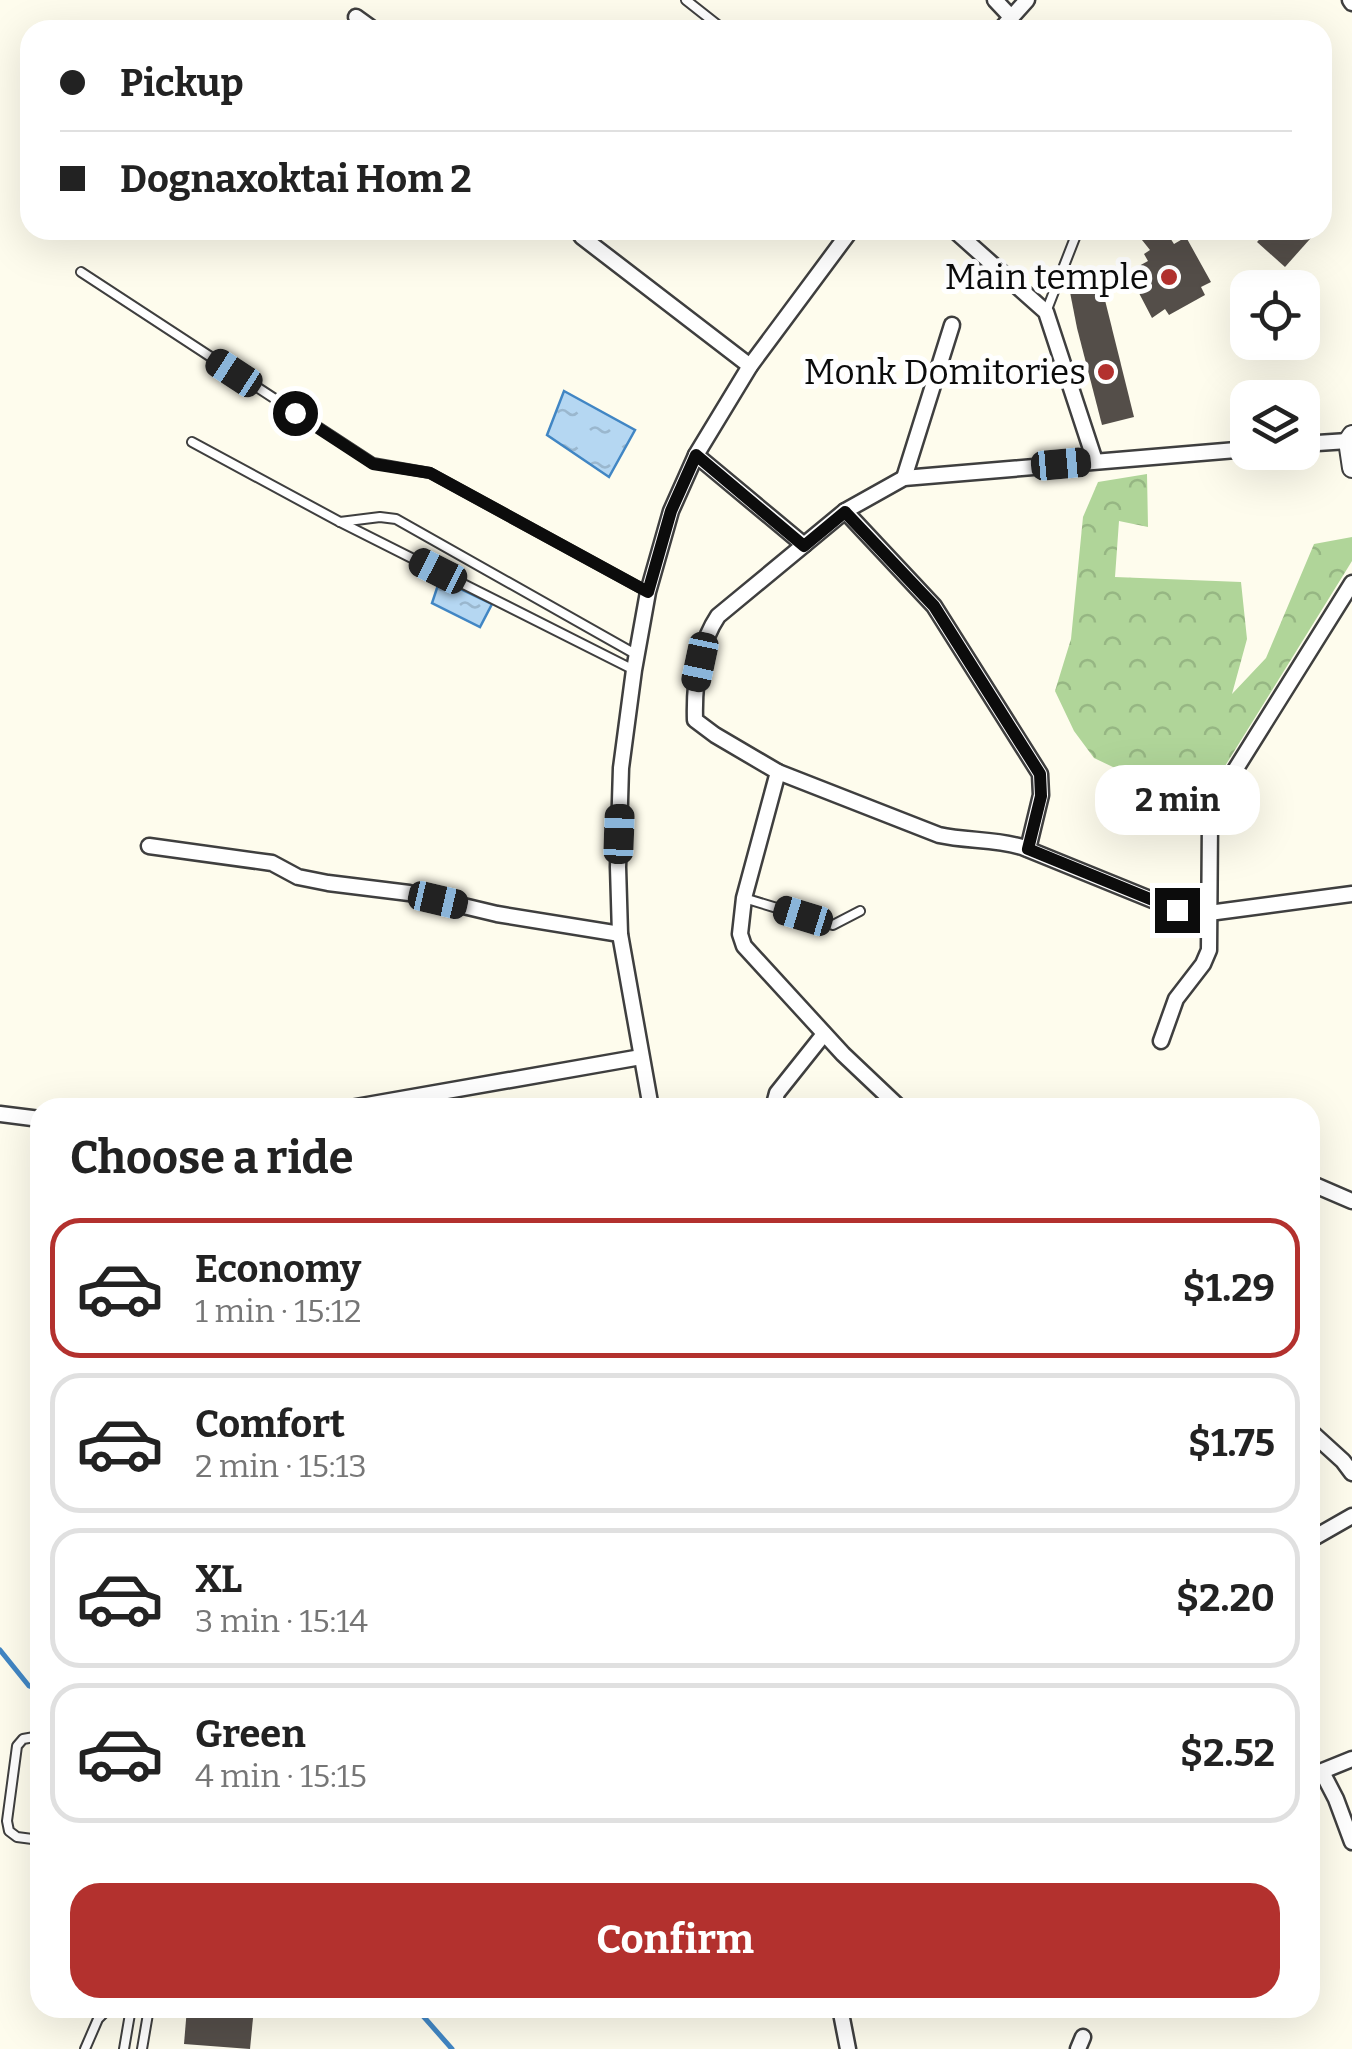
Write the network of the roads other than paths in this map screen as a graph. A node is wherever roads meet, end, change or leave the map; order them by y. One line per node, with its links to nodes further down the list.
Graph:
1 (686, 0): 7 (lane)
2 (995, 0): 5 (street)
3 (1027, 0): 5 (street)
4 (356, 17): 6 (street)
5 (1011, 17): 8 (street)
6 (360, 20)
7 (711, 20)
8 (1008, 20)
9 (586, 240): 16 (street)
10 (844, 240): 16 (street)
11 (965, 240): 14 (street)
12 (1074, 240): 14 (lane)
13 (81, 272): 29 (lane)
14 (1046, 312): 22 (street)
15 (952, 325): 24 (street)
16 (750, 366): 21 (street)
17 (1350, 438): 19 (street); 23 (street)
18 (192, 442): 26 (lane)
19 (1320, 442)
20 (1230, 450): 22 (street)
21 (696, 455): 27 (street); 29 (street)
22 (1094, 461): 24 (street)
23 (1352, 468)
24 (904, 478): 25 (street)
25 (845, 512): 27 (street); 33 (street)
26 (340, 522): 30 (lane); 30 (lane)
27 (804, 546): 31 (street)
28 (1352, 583): 37 (street)
29 (648, 592): 30 (street)
30 (636, 662): 38 (street)
31 (778, 772): 33 (street); 35 (street)
32 (149, 846): 38 (street)
33 (1028, 849): 37 (street)
34 (1352, 894): 37 (street)
35 (744, 898): 36 (lane); 39 (street)
36 (860, 910)
37 (1208, 912): 40 (street)
38 (620, 934): 41 (street)
39 (824, 1034): 44 (street); 45 (street)
40 (1161, 1041)
41 (641, 1058): 42 (street); 43 (street)
42 (408, 1098)
43 (649, 1098)
44 (776, 1098)
45 (889, 1098)
46 (0, 1114): 47 (street)
47 (30, 1118)
48 (1320, 1187): 49 (street)
49 (1352, 1201)
50 (1320, 1441): 51 (street)
51 (1352, 1473)
52 (1352, 1516): 53 (street)
53 (1320, 1534)
54 (30, 1737): 58 (lane)
55 (1352, 1760): 56 (street)
56 (1320, 1772)
57 (1320, 1779): 59 (street)
58 (30, 1839)
59 (1352, 1842)
60 (100, 2018): 64 (lane)
61 (129, 2018): 65 (lane)
62 (147, 2018): 66 (lane)
63 (842, 2018): 67 (street)
64 (85, 2049)
65 (124, 2049)
66 (142, 2049)
67 (848, 2049)

